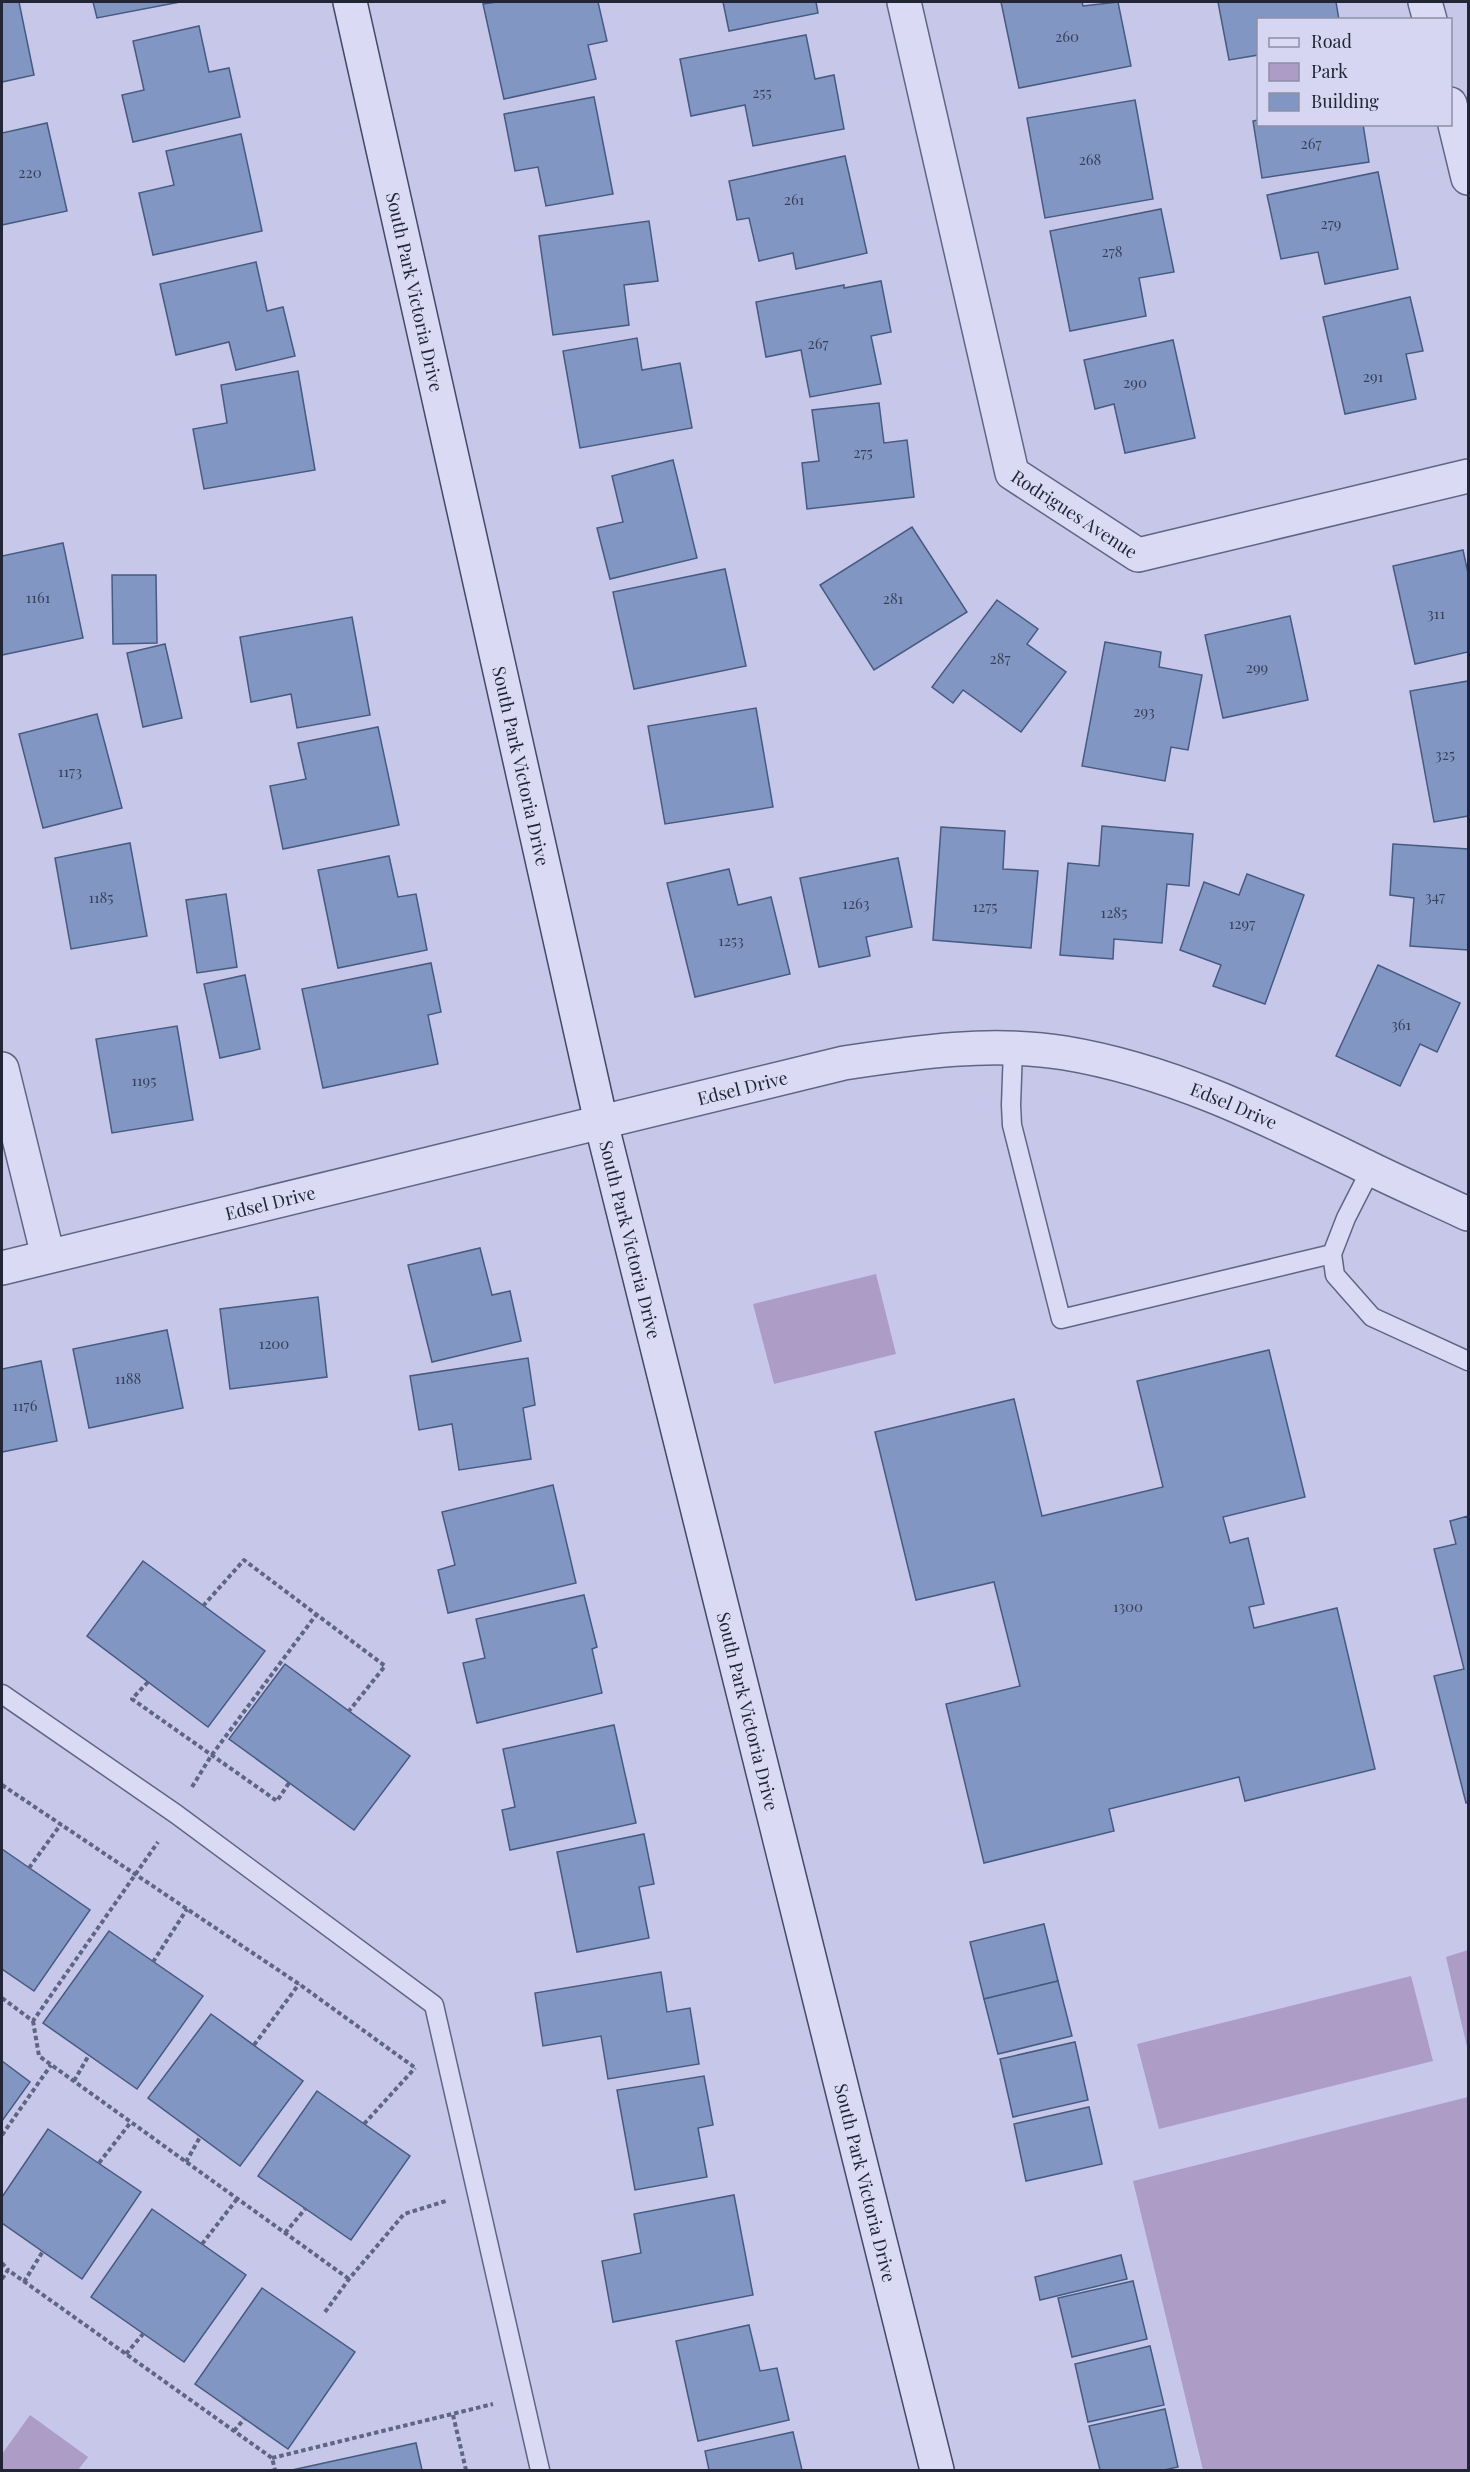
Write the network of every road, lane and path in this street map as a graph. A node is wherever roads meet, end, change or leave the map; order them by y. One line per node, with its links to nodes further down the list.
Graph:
1 (350, 2): 10 (street, South Park Victoria Drive)
2 (904, 2): 7 (street, Rodrigues Avenue)
3 (1425, 2): 4 (street)
4 (1429, 18)
5 (1452, 112): 6 (street)
6 (1468, 178)
7 (1468, 476)
8 (1012, 1048): 10 (street, Edsel Drive); 11 (street, Edsel Drive); 13 (lane)
9 (2, 1070): 14 (street)
10 (601, 1122): 14 (street, Edsel Drive); 66 (street, South Park Victoria Drive)
11 (1371, 1169): 12 (street, Edsel Drive); 13 (lane)
12 (1468, 1211)
13 (1332, 1254): 16 (lane)
14 (48, 1256): 15 (street, Edsel Drive)
15 (2, 1268)
16 (1468, 1361)
17 (203, 1606): 18 (path)
18 (316, 1615): 21 (path); 22 (path)
19 (148, 1682): 22 (path)
20 (2, 1694): 25 (lane)
21 (349, 1711)
22 (211, 1756): 23 (path); 25 (path)
23 (290, 1783)
24 (2, 1785): 26 (path)
25 (176, 1814): 28 (path); 44 (lane)
26 (61, 1824): 27 (path); 28 (path)
27 (29, 1868)
28 (137, 1875): 29 (path); 33 (path)
29 (187, 1909): 30 (path); 31 (path)
30 (153, 1962)
31 (299, 1984): 34 (path); 39 (path)
32 (2, 1998): 33 (path)
33 (33, 2021): 36 (path)
34 (254, 2045)
35 (89, 2055): 37 (path)
36 (51, 2065): 37 (path); 40 (path)
37 (74, 2081): 38 (path)
38 (131, 2122): 42 (path); 43 (path)
39 (364, 2124)
40 (2, 2135)
41 (200, 2137): 42 (path)
42 (186, 2162): 45 (path)
43 (99, 2163)
44 (475, 2193): 53 (path); 58 (lane)
45 (237, 2199): 47 (path); 48 (path)
46 (306, 2208): 47 (path)
47 (285, 2234): 53 (path)
48 (202, 2244)
49 (43, 2252): 54 (path)
50 (2, 2263): 51 (path)
51 (8, 2270): 52 (path); 54 (path)
52 (2, 2278)
53 (349, 2279): 55 (path)
54 (24, 2282): 57 (path)
55 (325, 2312)
56 (143, 2334): 57 (path)
57 (126, 2355): 61 (path)
58 (524, 2395): 59 (path); 65 (lane)
59 (453, 2415): 62 (path); 64 (path)
60 (245, 2418): 61 (path)
61 (234, 2431): 62 (path)
62 (272, 2458): 63 (path)
63 (275, 2470)
64 (466, 2470)
65 (540, 2470)
66 (937, 2470)

